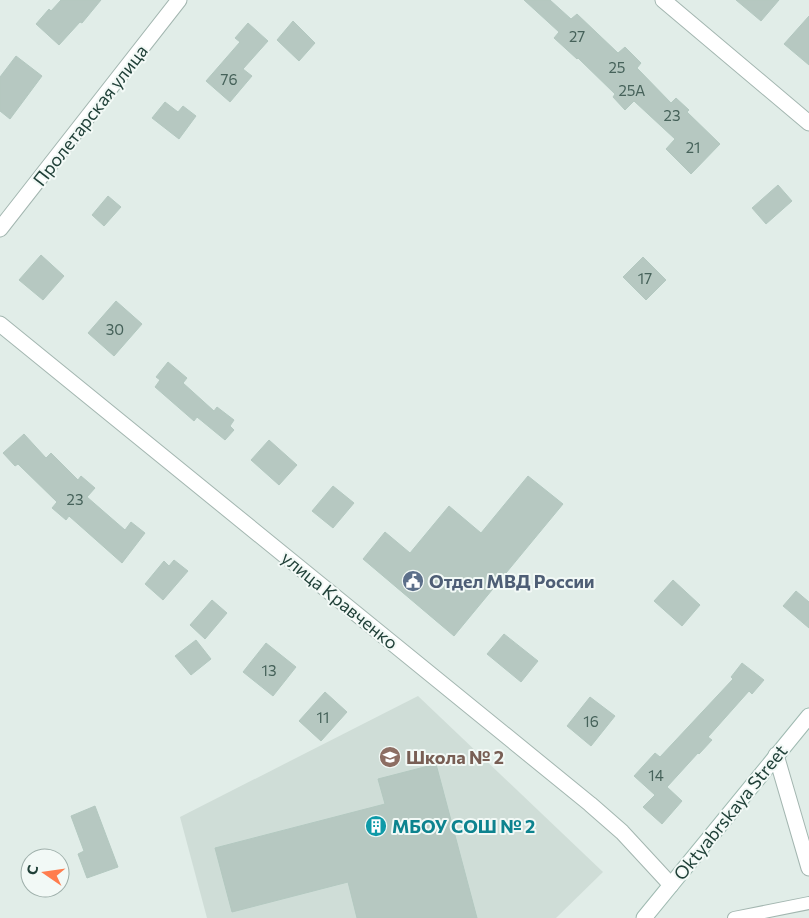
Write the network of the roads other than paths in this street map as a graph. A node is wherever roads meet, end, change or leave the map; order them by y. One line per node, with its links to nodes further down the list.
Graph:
1 (179, 0): 4 (street, Пролетарская улица)
2 (663, 0): 3 (street)
3 (809, 123)
4 (0, 229)
5 (0, 324): 9 (street, улица Кравченко)
6 (809, 716): 7 (street, Oktyabrskaya Street)
7 (776, 755): 8 (street); 9 (street, Oktyabrskaya Street)
8 (809, 868)
9 (671, 885): 11 (street, Oktyabrskaya Street)
10 (809, 902): 12 (lane)
11 (644, 918)
12 (734, 918)

